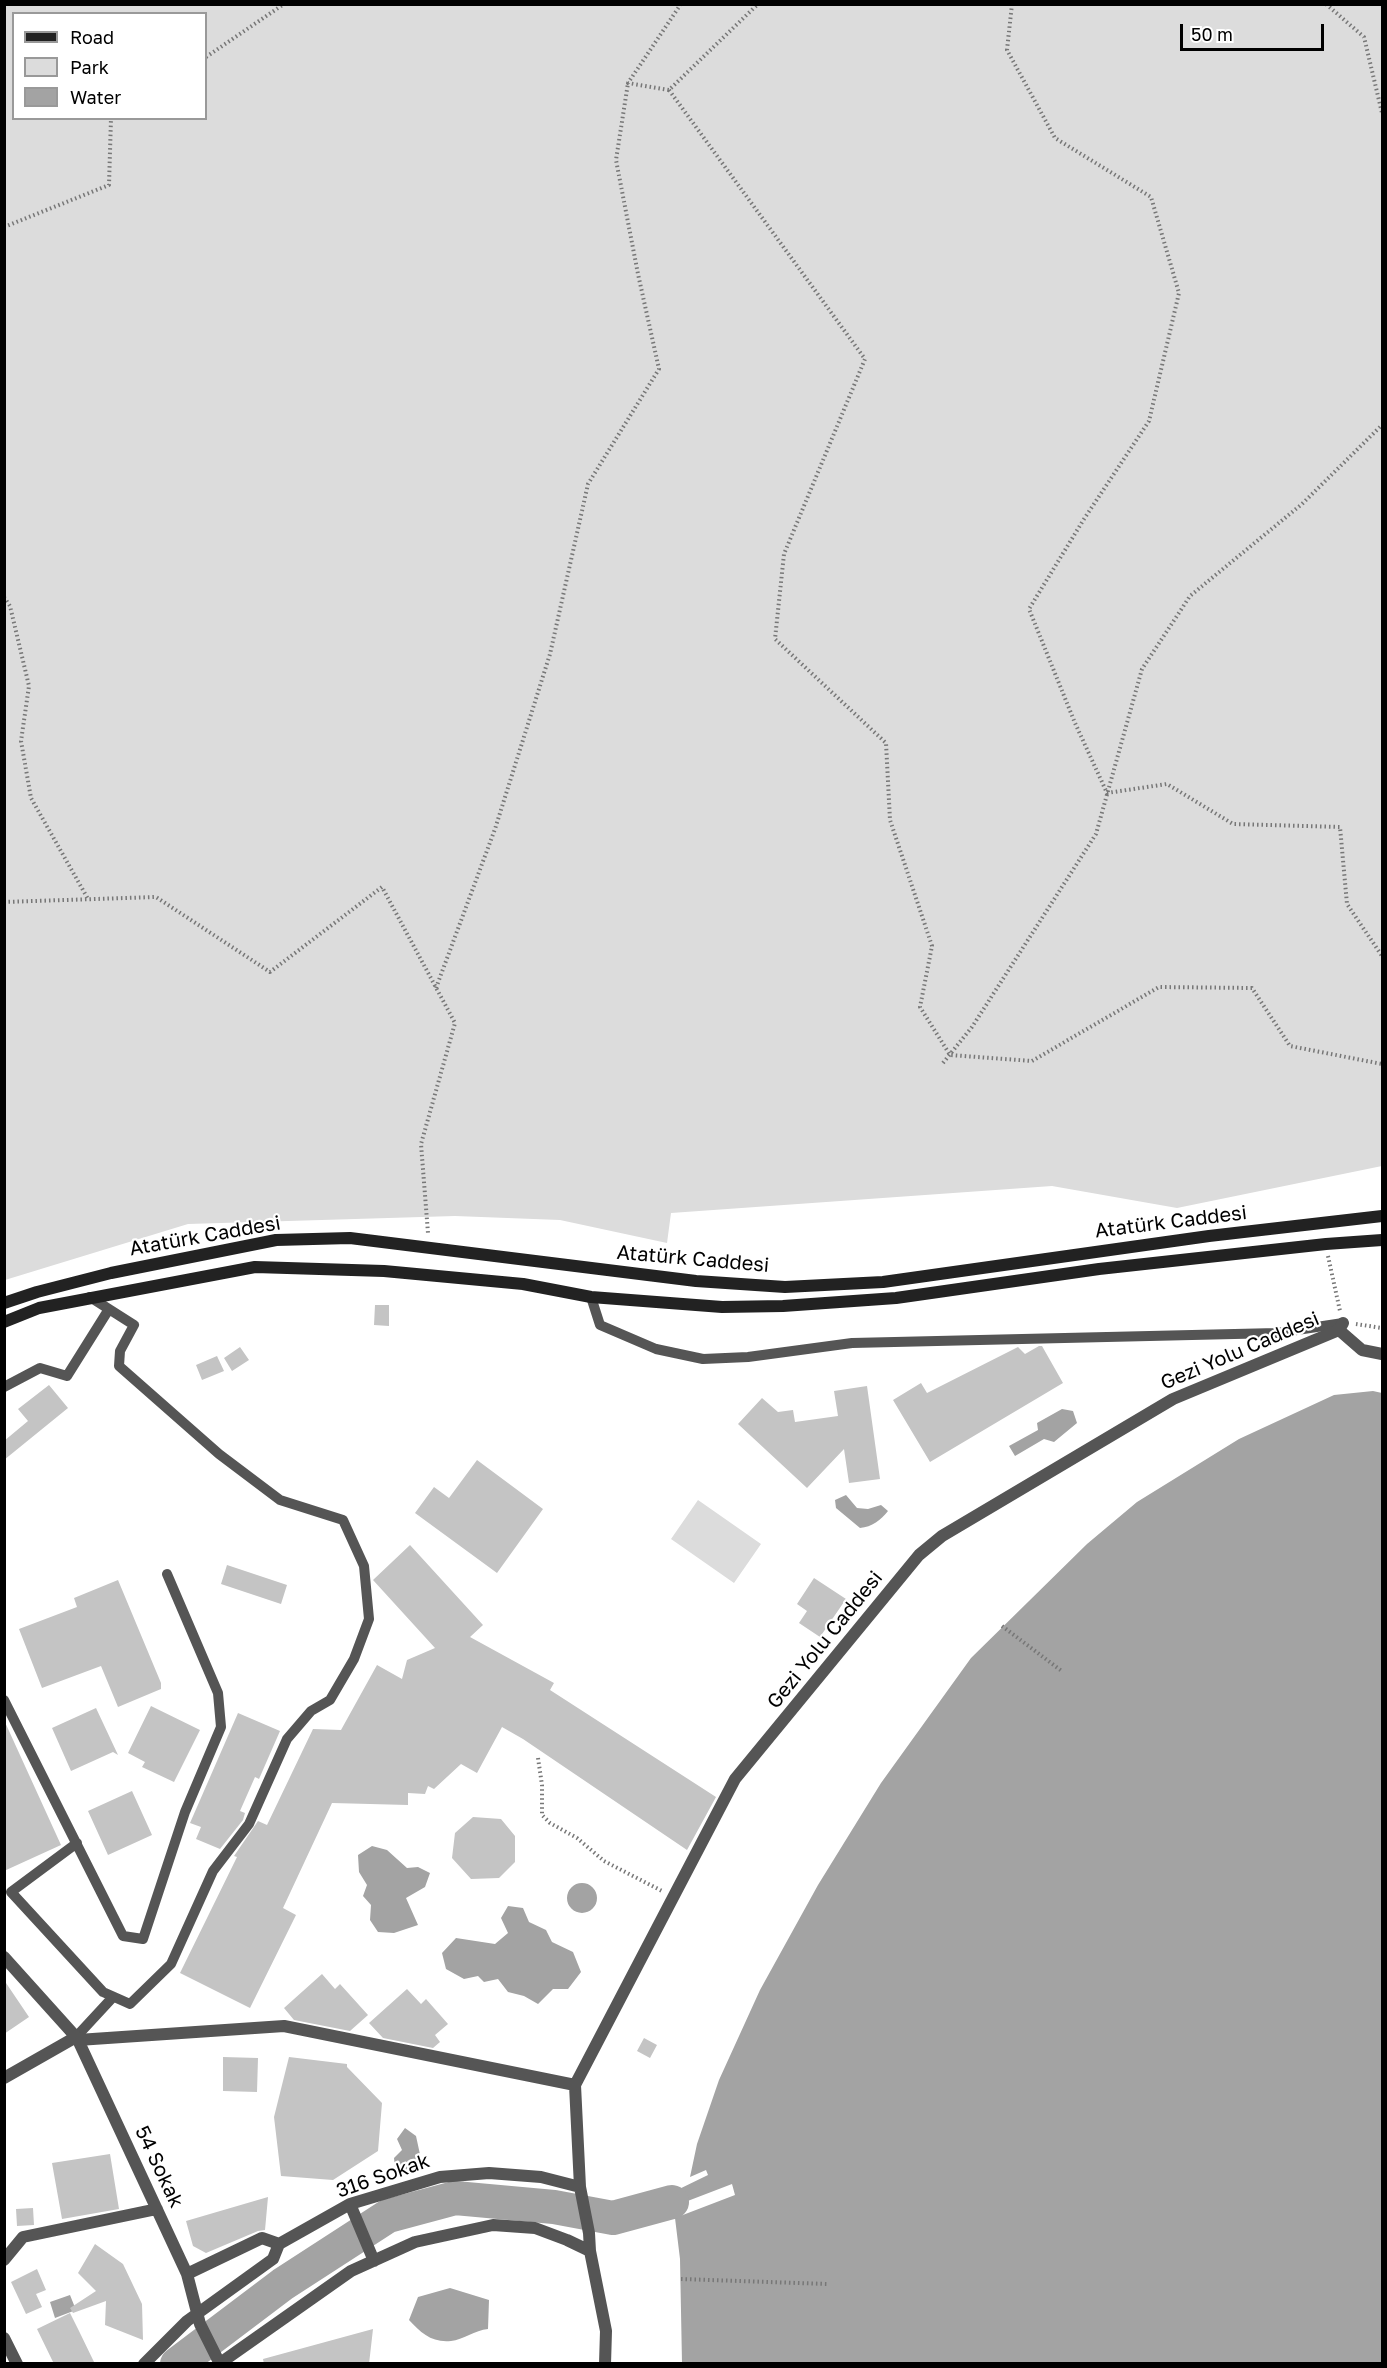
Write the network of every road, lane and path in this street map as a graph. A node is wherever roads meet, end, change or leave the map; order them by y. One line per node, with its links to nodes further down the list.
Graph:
1 (284, 4): 6 (path)
2 (681, 4): 7 (path)
3 (758, 4): 8 (path)
4 (1012, 4): 14 (path)
5 (1326, 4): 9 (path)
6 (207, 56)
7 (628, 83): 8 (path); 18 (path)
8 (669, 90): 19 (path)
9 (1383, 113)
10 (111, 120): 11 (path)
11 (4, 227)
12 (1383, 425): 14 (path)
13 (4, 597): 15 (path)
14 (1107, 794): 17 (path); 19 (path)
15 (88, 899): 16 (path); 18 (path)
16 (4, 902)
17 (1383, 956)
18 (436, 988): 25 (path)
19 (950, 1054): 20 (path); 21 (path)
20 (943, 1063)
21 (1383, 1064)
22 (1383, 1216): 25 (street, Atatürk Caddesi)
23 (1383, 1240): 24 (street, Atatürk Caddesi)
24 (1326, 1244): 27 (street, Atatürk Caddesi); 31 (path)
25 (429, 1249): 28 (street, Atatürk Caddesi)
26 (90, 1297): 27 (street, Atatürk Caddesi); 29 (lane); 30 (street, Atatürk Caddesi)
27 (591, 1297): 31 (lane)
28 (4, 1304)
29 (109, 1309): 34 (lane); 43 (lane)
30 (4, 1322)
31 (1341, 1326): 32 (path); 33 (street); 41 (street, Gezi Yolu Caddesi)
32 (1383, 1328)
33 (1383, 1354)
34 (4, 1387)
35 (167, 1574): 40 (lane)
36 (1002, 1626): 37 (path)
37 (1063, 1672)
38 (4, 1700): 40 (lane)
39 (538, 1758): 41 (path)
40 (77, 1843): 43 (lane)
41 (673, 1897): 46 (street, Gezi Yolu Caddesi)
42 (4, 1957): 44 (street, 54 Sokak)
43 (113, 1997): 44 (lane)
44 (77, 2038): 45 (street); 46 (street); 48 (street, 54 Sokak)
45 (4, 2078)
46 (575, 2085): 47 (street)
47 (582, 2192): 49 (street, 316 Sokak); 51 (street)
48 (157, 2209): 52 (street); 54 (street, 54 Sokak)
49 (352, 2210): 50 (street, 316 Sokak); 53 (street)
50 (279, 2244): 54 (street); 57 (street, 316 Sokak)
51 (590, 2251): 53 (street); 62 (street)
52 (4, 2260)
53 (374, 2261): 59 (street)
54 (187, 2274): 57 (street, 54 Sokak)
55 (681, 2279): 56 (path)
56 (827, 2284)
57 (199, 2319): 59 (street, 54 Sokak); 61 (street, 316 Sokak)
58 (4, 2338): 60 (street)
59 (220, 2363)
60 (17, 2364)
61 (144, 2364)
62 (605, 2364)

